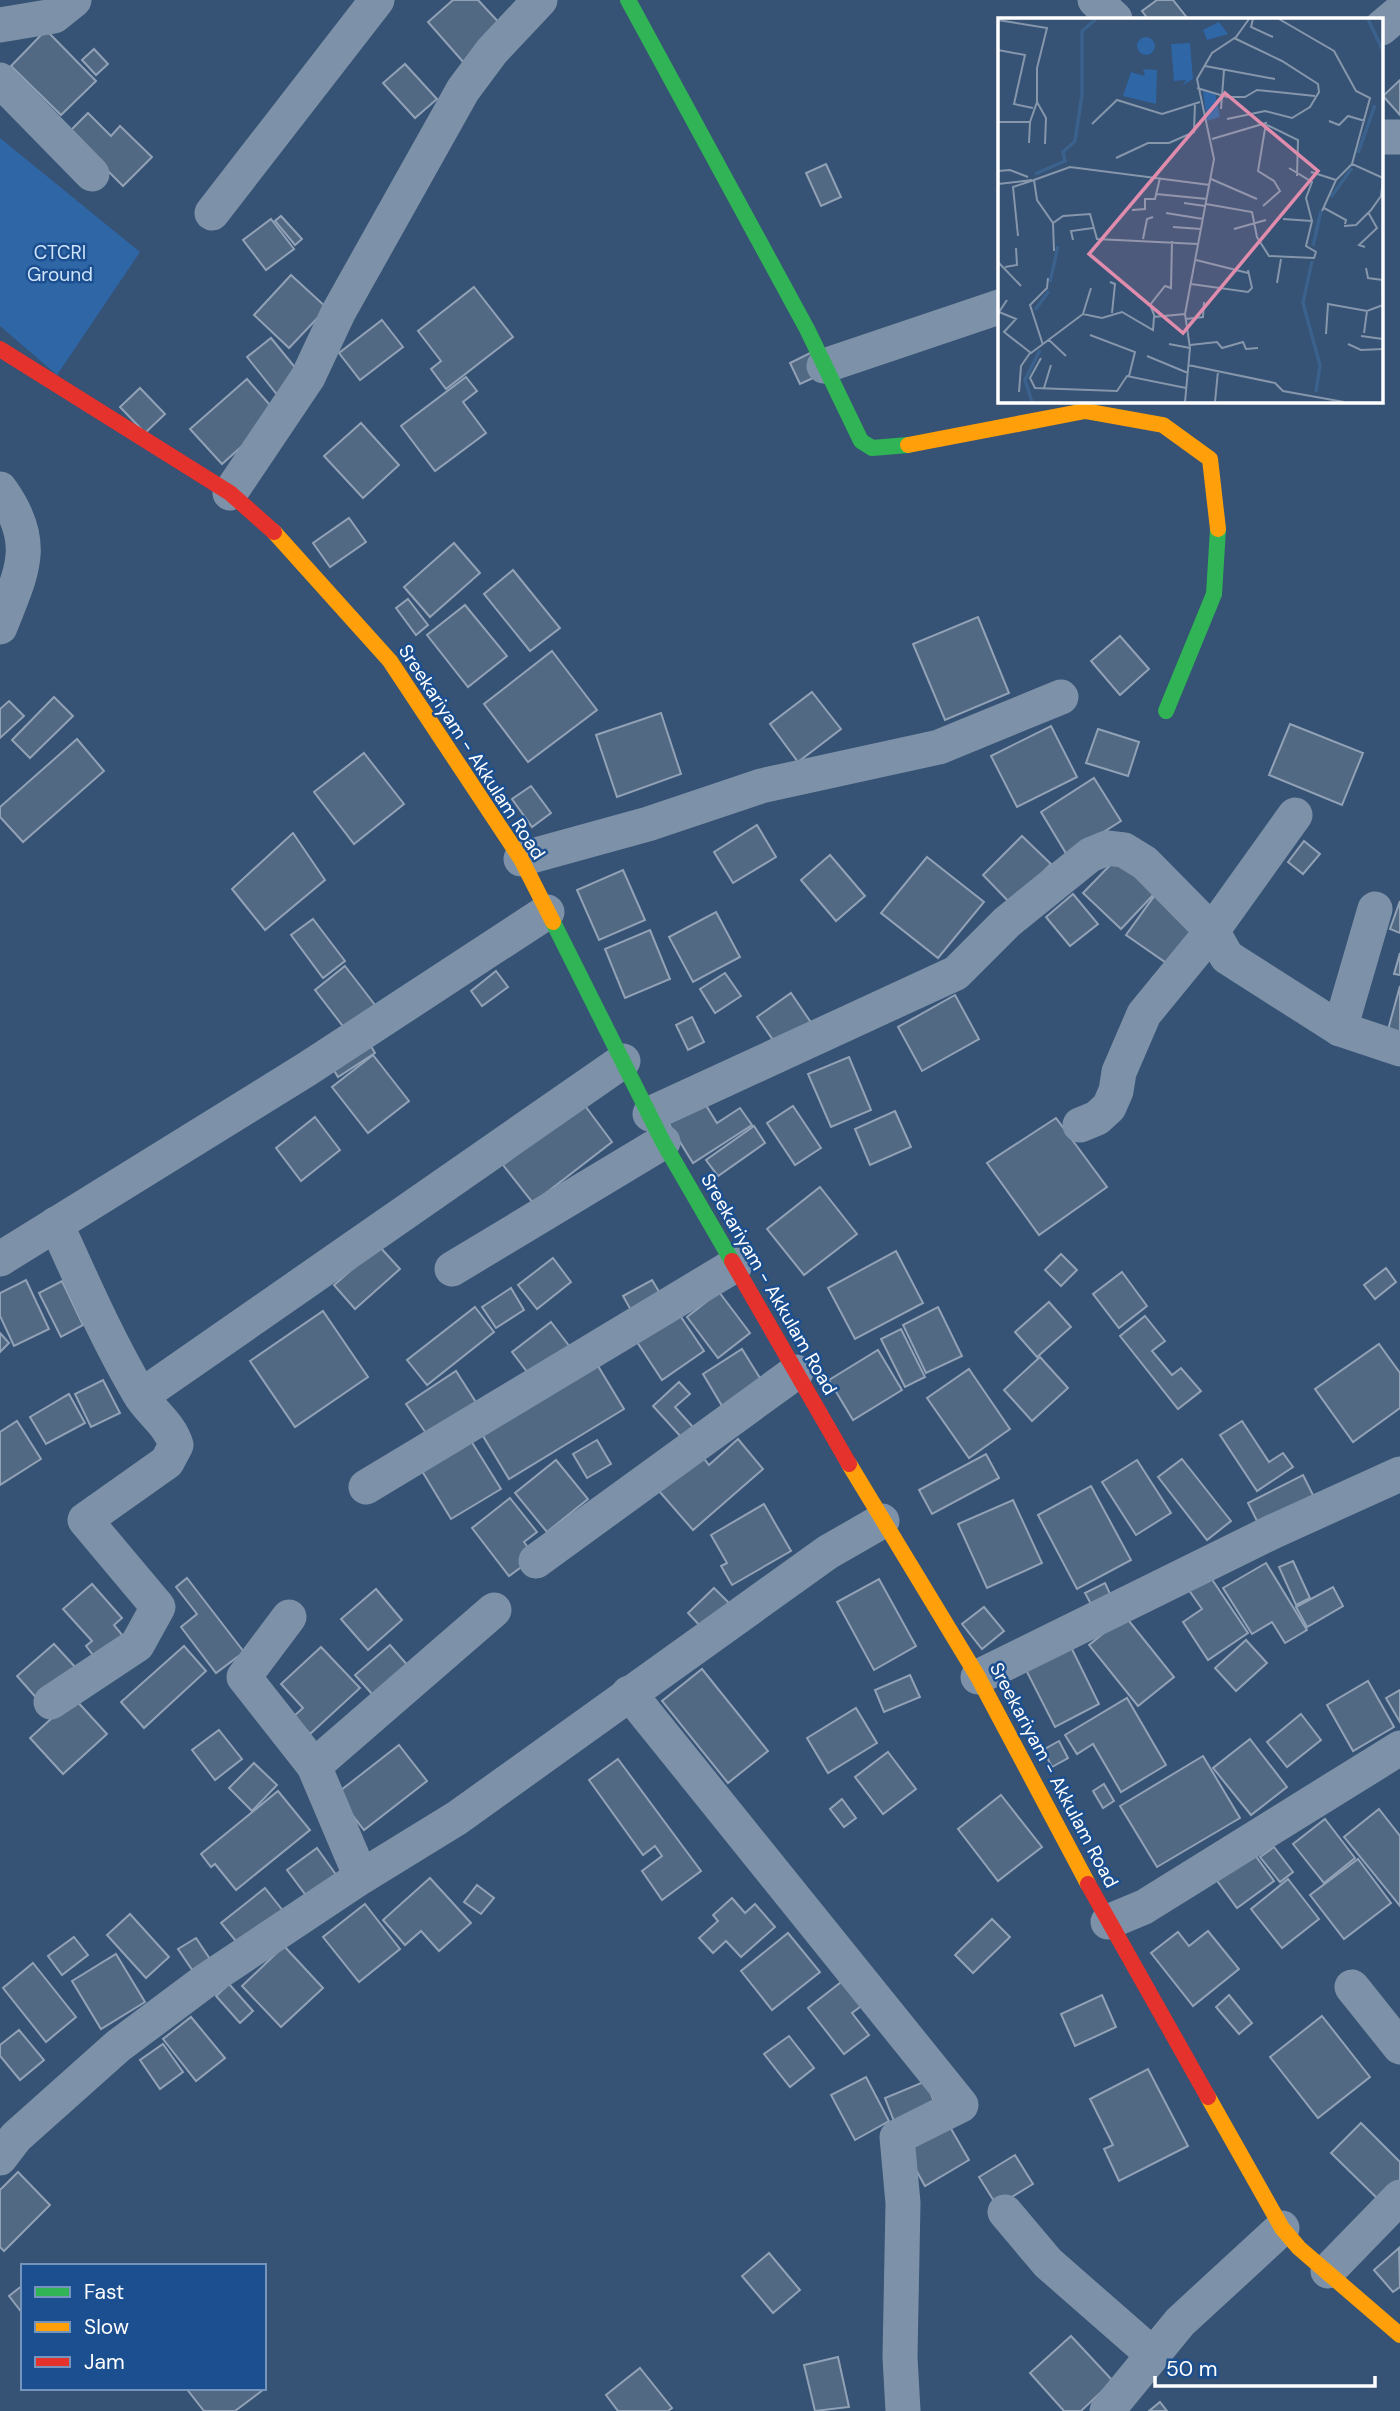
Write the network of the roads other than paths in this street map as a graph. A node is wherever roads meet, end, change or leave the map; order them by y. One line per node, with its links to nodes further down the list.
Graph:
1 (74, 0): 8 (street)
2 (377, 0): 14 (street)
3 (540, 0): 19 (street)
4 (628, 0): 17 (main road)
5 (1095, 0): 7 (street)
6 (1400, 12): 9 (street)
7 (1114, 18)
8 (0, 25)
9 (1382, 27)
10 (0, 80): 13 (street)
11 (1382, 137): 12 (street)
12 (1400, 137)
13 (92, 174)
14 (212, 213)
15 (998, 307): 17 (street)
16 (0, 349): 19 (main road, Sreekariyam - Akkulam Road)
17 (824, 366): 22 (main road)
18 (0, 489): 20 (street)
19 (230, 493): 24 (main road, Sreekariyam - Akkulam Road)
20 (0, 627)
21 (1061, 697): 24 (street)
22 (1166, 711)
23 (1295, 815): 27 (street)
24 (521, 859): 26 (main road, Sreekariyam - Akkulam Road)
25 (1375, 909): 28 (street)
26 (547, 912): 30 (main road, Sreekariyam - Akkulam Road); 33 (street)
27 (1212, 932): 28 (street); 31 (street); 32 (street)
28 (1340, 1029): 29 (street)
29 (1400, 1049)
30 (623, 1061): 32 (main road, Sreekariyam - Akkulam Road); 38 (street)
31 (1080, 1125)
32 (656, 1128): 35 (main road, Sreekariyam - Akkulam Road); 36 (street)
33 (56, 1224): 34 (street); 38 (street)
34 (0, 1259)
35 (735, 1265): 37 (main road, Sreekariyam - Akkulam Road); 40 (street)
36 (452, 1269)
37 (796, 1372): 41 (main road, Sreekariyam - Akkulam Road); 42 (street)
38 (141, 1396): 47 (street)
39 (1400, 1474): 45 (street)
40 (366, 1487)
41 (882, 1521): 45 (main road, Sreekariyam - Akkulam Road); 46 (street)
42 (536, 1561)
43 (494, 1610): 49 (street)
44 (289, 1617): 49 (street)
45 (978, 1676): 51 (main road, Sreekariyam - Akkulam Road)
46 (629, 1693): 50 (street); 61 (street)
47 (51, 1702)
48 (1400, 1748): 51 (street)
49 (314, 1766): 50 (street)
50 (361, 1877): 54 (street)
51 (1108, 1922): 57 (main road, Sreekariyam - Akkulam Road)
52 (1352, 1987): 53 (street)
53 (1400, 2047)
54 (0, 2158)
55 (1400, 2197): 58 (street)
56 (1005, 2212): 60 (street)
57 (1282, 2228): 58 (main road, Sreekariyam - Akkulam Road); 60 (street)
58 (1328, 2271): 59 (main road, Sreekariyam - Akkulam Road)
59 (1400, 2335)
60 (1152, 2354): 62 (street)
61 (903, 2411)
62 (1107, 2411)

